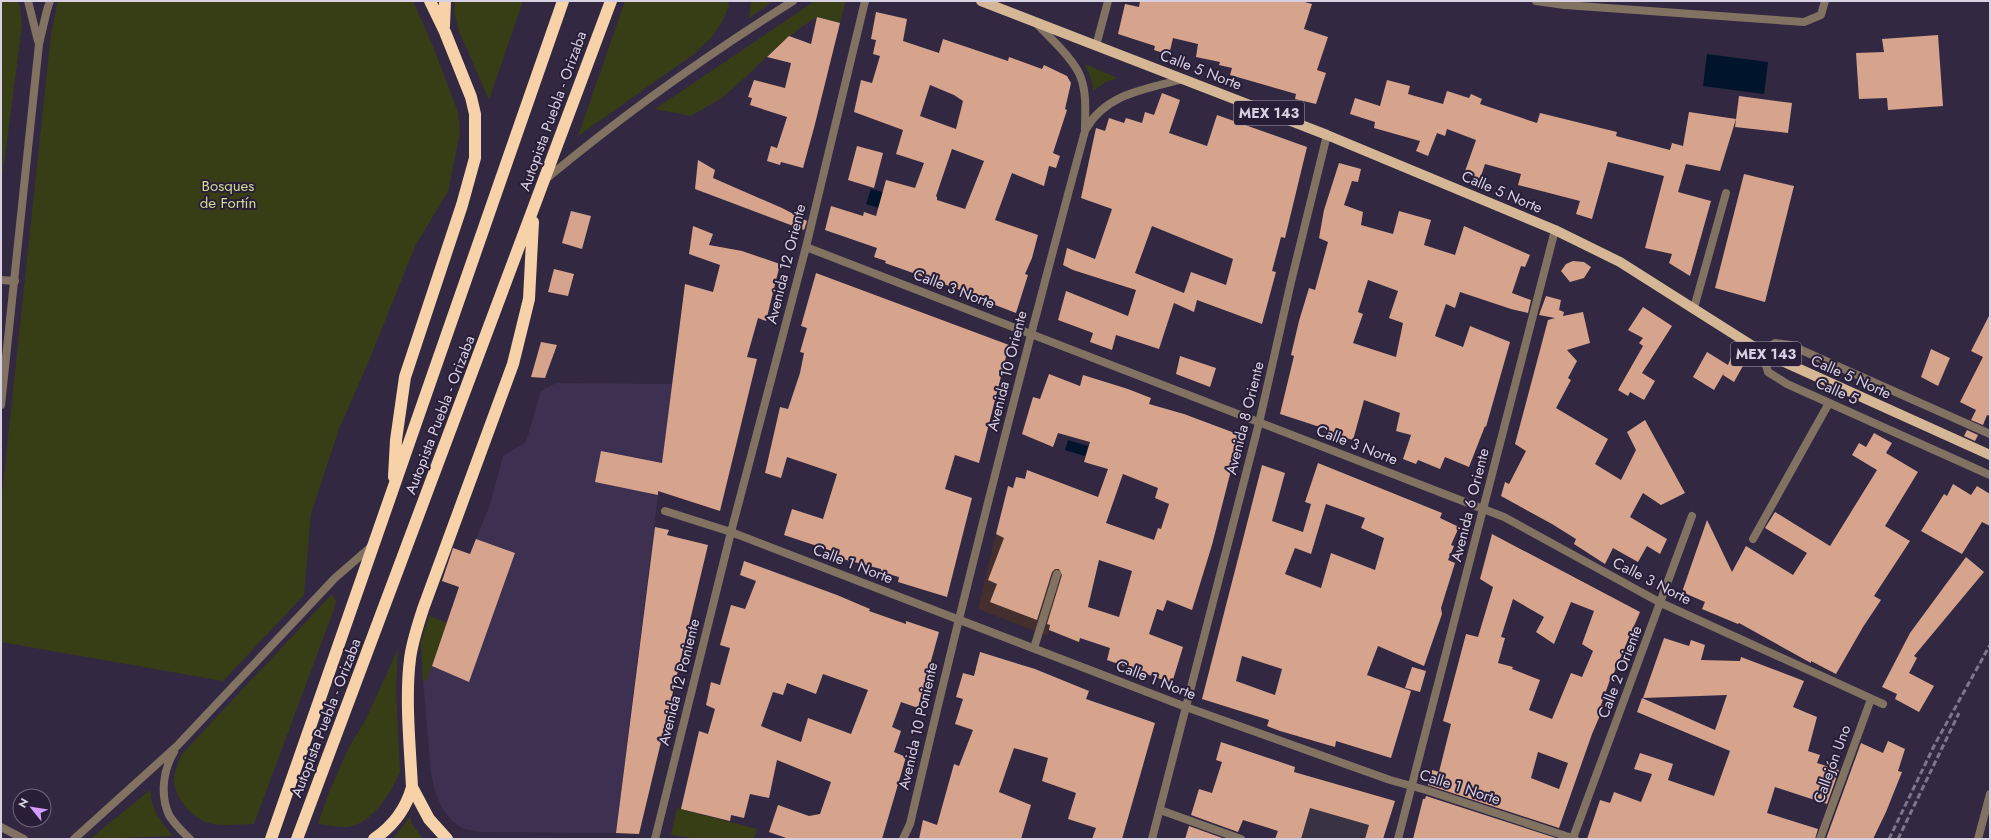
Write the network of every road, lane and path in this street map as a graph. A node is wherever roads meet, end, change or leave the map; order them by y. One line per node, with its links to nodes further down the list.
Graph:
1 (28, 1): 15 (street)
2 (50, 1): 15 (street)
3 (430, 1): 14 (highway)
4 (445, 1): 14 (highway)
5 (563, 1): 36 (highway, Autopista Puebla - Orizaba)
6 (611, 1): 20 (highway, Autopista Puebla - Orizaba)
7 (793, 1): 20 (street)
8 (865, 1): 24 (street, Avenida 12 Oriente)
9 (981, 1): 13 (main road, Calle 5 Norte / MEX 143)
10 (1108, 1): 16 (street)
11 (1536, 1): 12 (street)
12 (1825, 1)
13 (1036, 23): 16 (main road, Calle 5 Norte / MEX 143); 18 (street)
14 (445, 32): 36 (highway)
15 (39, 44): 26 (street)
16 (1096, 46): 17 (main road, Calle 5 Norte / MEX 143)
17 (1183, 79): 18 (street); 19 (main road, Calle 5 Norte / MEX 143)
18 (1085, 131): 28 (street, Avenida 10 Oriente)
19 (1327, 135): 23 (main road, Calle 5 Norte / MEX 143); 32 (street, Avenida 8 Oriente)
20 (545, 179): 22 (highway, Autopista Puebla - Orizaba)
21 (1726, 193): 27 (street)
22 (534, 210): 52 (highway); 60 (highway, Autopista Puebla - Orizaba)
23 (1555, 230): 27 (main road, Calle 5 Norte / MEX 143); 37 (street, Avenida 6 Oriente)
24 (806, 247): 28 (street, Calle 3 Norte); 40 (street, Avenida 12 Oriente)
25 (1, 280): 26 (street)
26 (15, 281): 31 (street)
27 (1694, 308): 29 (main road, Calle 5 Norte / MEX 143)
28 (1030, 334): 32 (street, Calle 3 Norte); 45 (street, Avenida 10 Oriente)
29 (1762, 352): 30 (street, Calle 5); 33 (street, Calle 5); 34 (main road, Calle 5 Norte / MEX 143)
30 (1829, 403): 35 (street, Calle 5); 41 (street)
31 (1, 406)
32 (1259, 423): 37 (street, Calle 3 Norte); 49 (street, Avenida 8 Oriente)
33 (1990, 434)
34 (1990, 455)
35 (1990, 475)
36 (393, 492): 42 (highway, Autopista Puebla - Orizaba)
37 (1484, 508): 44 (street, Calle 3 Norte); 51 (street, Avenida 6 Oriente)
38 (665, 511): 40 (street, Calle 1 Norte)
39 (1692, 516): 44 (street, Calle 2 Oriente)
40 (731, 532): 45 (street, Calle 1 Norte); 63 (street, Avenida 12 Poniente)
41 (1753, 539)
42 (375, 543): 50 (street); 59 (highway, Autopista Puebla - Orizaba)
43 (1058, 574): 46 (street)
44 (1661, 603): 47 (street, Calle 3 Norte); 68 (street, Calle 2 Oriente)
45 (958, 619): 46 (street, Calle 1 Norte); 64 (street, Avenida 10 Poniente)
46 (1034, 648): 49 (street, Calle 1 Norte)
47 (1871, 699): 48 (street, Calle 3 Norte); 69 (street, Callejón Uno)
48 (1883, 704)
49 (1186, 707): 51 (street, Calle 1 Norte); 54 (street, Avenida 8 Oriente)
50 (177, 746): 57 (street); 58 (street)
51 (1412, 786): 67 (street, Avenida 6 Oriente); 68 (street, Calle 1 Norte)
52 (412, 787): 61 (highway); 62 (highway)
53 (1990, 794): 70 (street)
54 (1160, 810): 65 (street, Avenida 8 Oriente); 66 (street)
55 (1, 827): 56 (street)
56 (24, 839)
57 (74, 839)
58 (190, 839)
59 (271, 839)
60 (297, 839)
61 (374, 839)
62 (447, 839)
63 (655, 839)
64 (904, 839)
65 (1152, 839)
66 (1241, 839)
67 (1398, 839)
68 (1574, 839)
69 (1820, 839)
70 (1978, 839)

